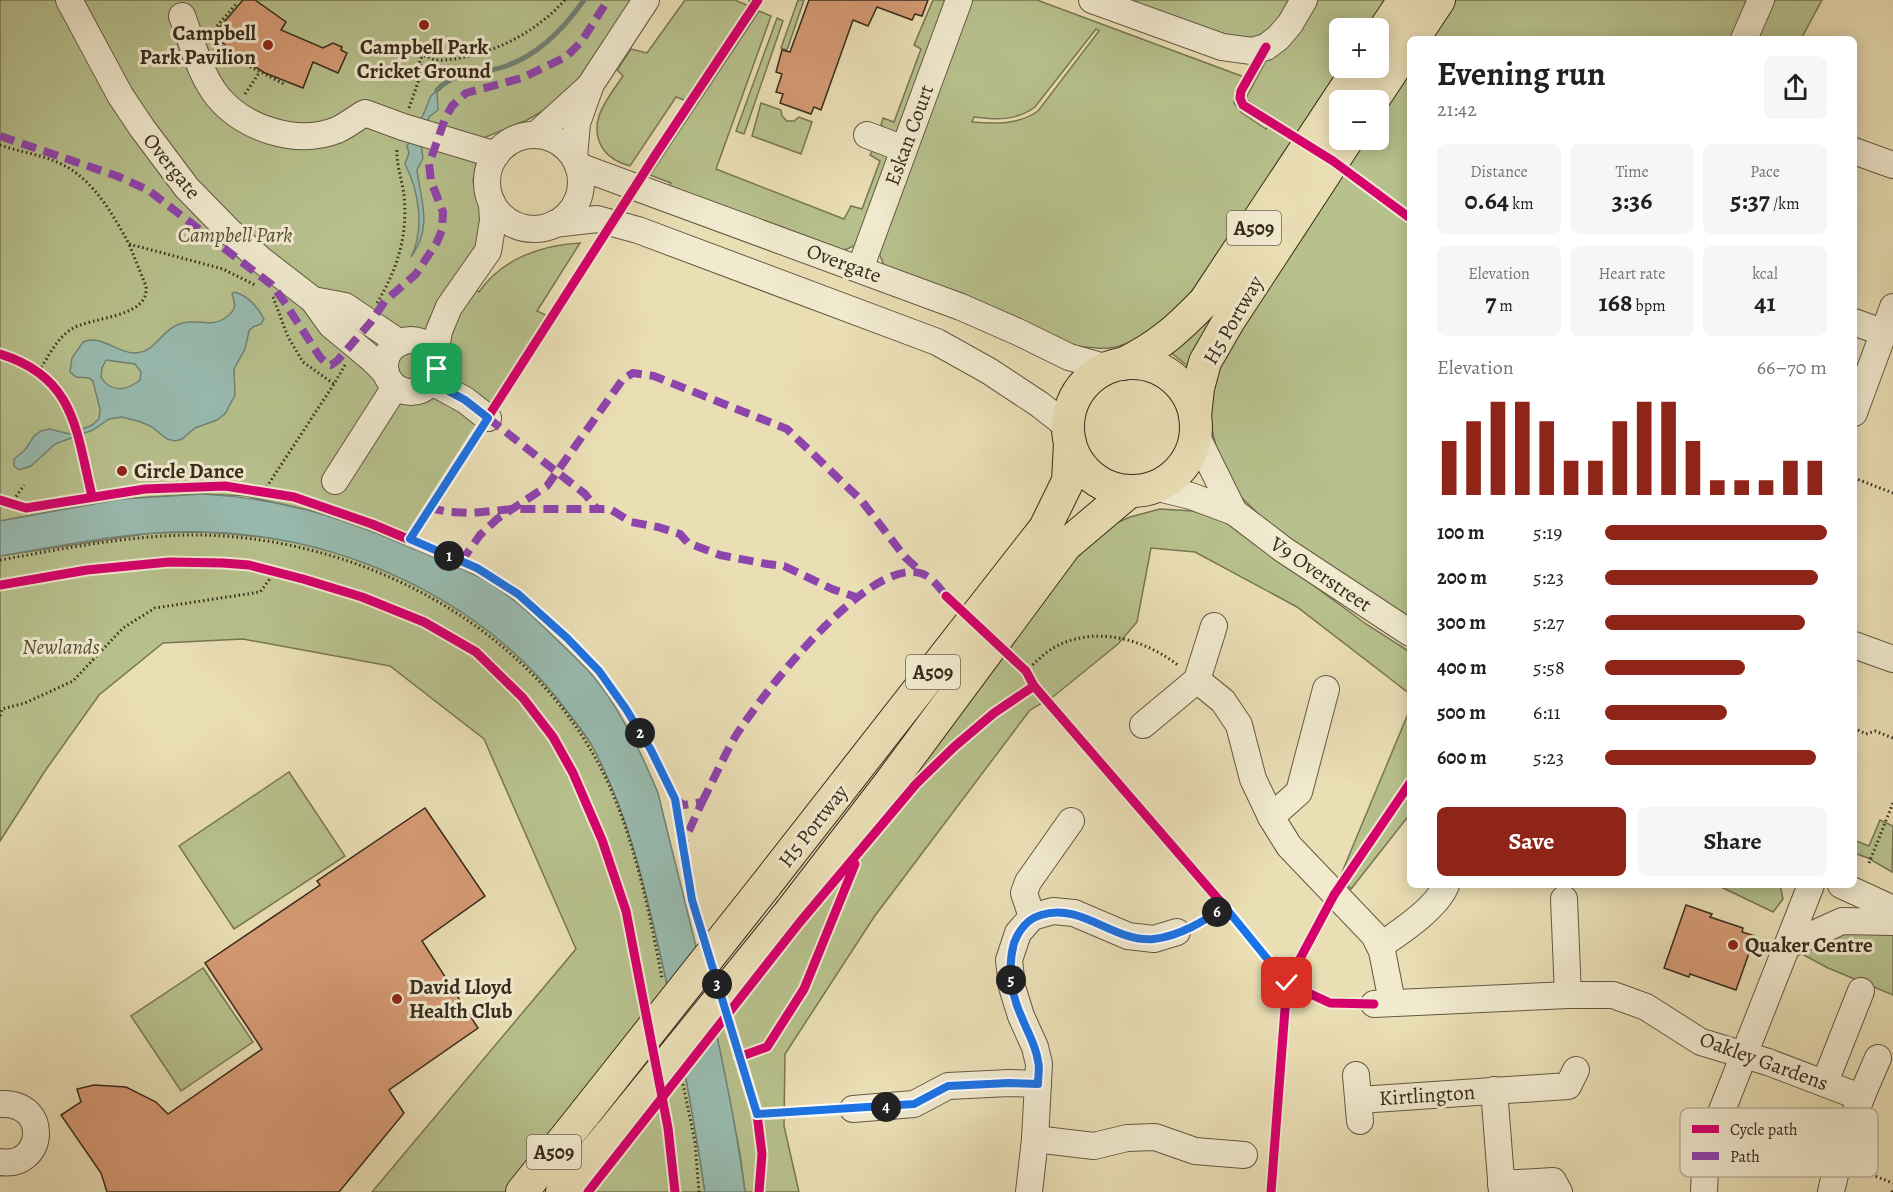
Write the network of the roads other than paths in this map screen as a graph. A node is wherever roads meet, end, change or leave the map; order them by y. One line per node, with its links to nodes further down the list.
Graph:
1 (69, 0): 30 (street, Overgate)
2 (646, 0): 15 (street)
3 (959, 0): 19 (street, Eskan Court)
4 (1092, 0): 5 (street)
5 (1304, 0)
6 (1404, 0): 10 (main road)
7 (1439, 0): 11 (main road)
8 (1761, 0): 12 (street)
9 (182, 16): 22 (street)
10 (1389, 22)
11 (1415, 36)
12 (1745, 36)
13 (1407, 49): 16 (main road)
14 (1352, 78): 37 (main road, H5 Portway / A509)
15 (591, 84): 17 (street); 23 (street)
16 (1380, 90)
17 (536, 135): 22 (street); 23 (street)
18 (867, 135): 19 (street)
19 (904, 149): 29 (street, Eskan Court)
20 (1340, 150): 42 (main road, H5 Portway / A509)
21 (1857, 152): 24 (street)
22 (496, 155): 25 (street)
23 (576, 161): 26 (street); 29 (street, Overgate)
24 (1893, 165)
25 (492, 203): 27 (street); 28 (street)
26 (554, 224): 27 (street); 43 (street, Overgate)
27 (529, 229): 28 (street)
28 (488, 250): 32 (street)
29 (860, 269): 37 (street, Overgate)
30 (313, 300): 35 (street, Overgate); 38 (street, Overgate)
31 (1893, 306): 34 (street)
32 (449, 307): 35 (street); 36 (street)
33 (1857, 323): 34 (street)
34 (1884, 333): 40 (street)
35 (403, 341): 36 (street); 38 (street)
36 (435, 356): 39 (street)
37 (1116, 366): 42 (main road); 43 (main road, A509)
38 (390, 380): 39 (street); 44 (street)
39 (432, 382): 41 (street)
40 (1857, 405)
41 (488, 418)
42 (1195, 425): 45 (main road, A509); 46 (street, V9 Overstreet)
43 (1069, 435): 45 (main road); 87 (main road, H5 Portway / A509, bridge)
44 (336, 481)
45 (1142, 489): 46 (street, V9 Overstreet); 88 (main road, H5 Portway / A509, bridge)
46 (1234, 512): 48 (street, V9 Overstreet)
47 (1214, 626): 51 (street)
48 (1407, 631)
49 (1857, 646): 50 (street)
50 (1893, 659)
51 (1197, 680): 53 (street); 54 (street, Oakley Gardens)
52 (1326, 689): 54 (street)
53 (1143, 725)
54 (1271, 817): 65 (street, Oakley Gardens)
55 (1071, 821): 61 (street)
56 (1444, 888): 65 (street)
57 (1810, 888): 64 (street)
58 (1848, 888): 60 (street)
59 (1563, 900): 67 (street)
60 (1893, 909)
61 (1032, 917): 63 (street); 73 (street)
62 (1893, 922): 64 (street)
63 (1177, 932)
64 (1787, 945): 69 (street)
65 (1380, 946): 67 (street, Oakley Gardens)
66 (1861, 991): 68 (street)
67 (1568, 995): 69 (street, Oakley Gardens)
68 (1841, 1042): 70 (street); 72 (street)
69 (1744, 1054): 72 (street, Oakley Gardens); 78 (street)
70 (1885, 1061): 75 (street)
71 (1576, 1070): 74 (street, Kirtlington)
72 (1825, 1082): 75 (street, Oakley Gardens)
73 (1038, 1084): 80 (street); 81 (street)
74 (1494, 1090): 76 (street, Kirtlington); 86 (street, Kirtlington)
75 (1860, 1097): 79 (street)
76 (1358, 1099)
77 (0, 1104): 83 (street)
78 (1723, 1108)
79 (1856, 1108)
80 (853, 1109)
81 (1035, 1139): 82 (street); 89 (street)
82 (1244, 1155)
83 (0, 1162)
84 (1705, 1177): 91 (street)
85 (1834, 1177): 92 (street)
86 (1501, 1188): 90 (street)
87 (522, 1192)
88 (562, 1192)
89 (1029, 1192)
90 (1559, 1192)
91 (1704, 1192)
92 (1831, 1192)

